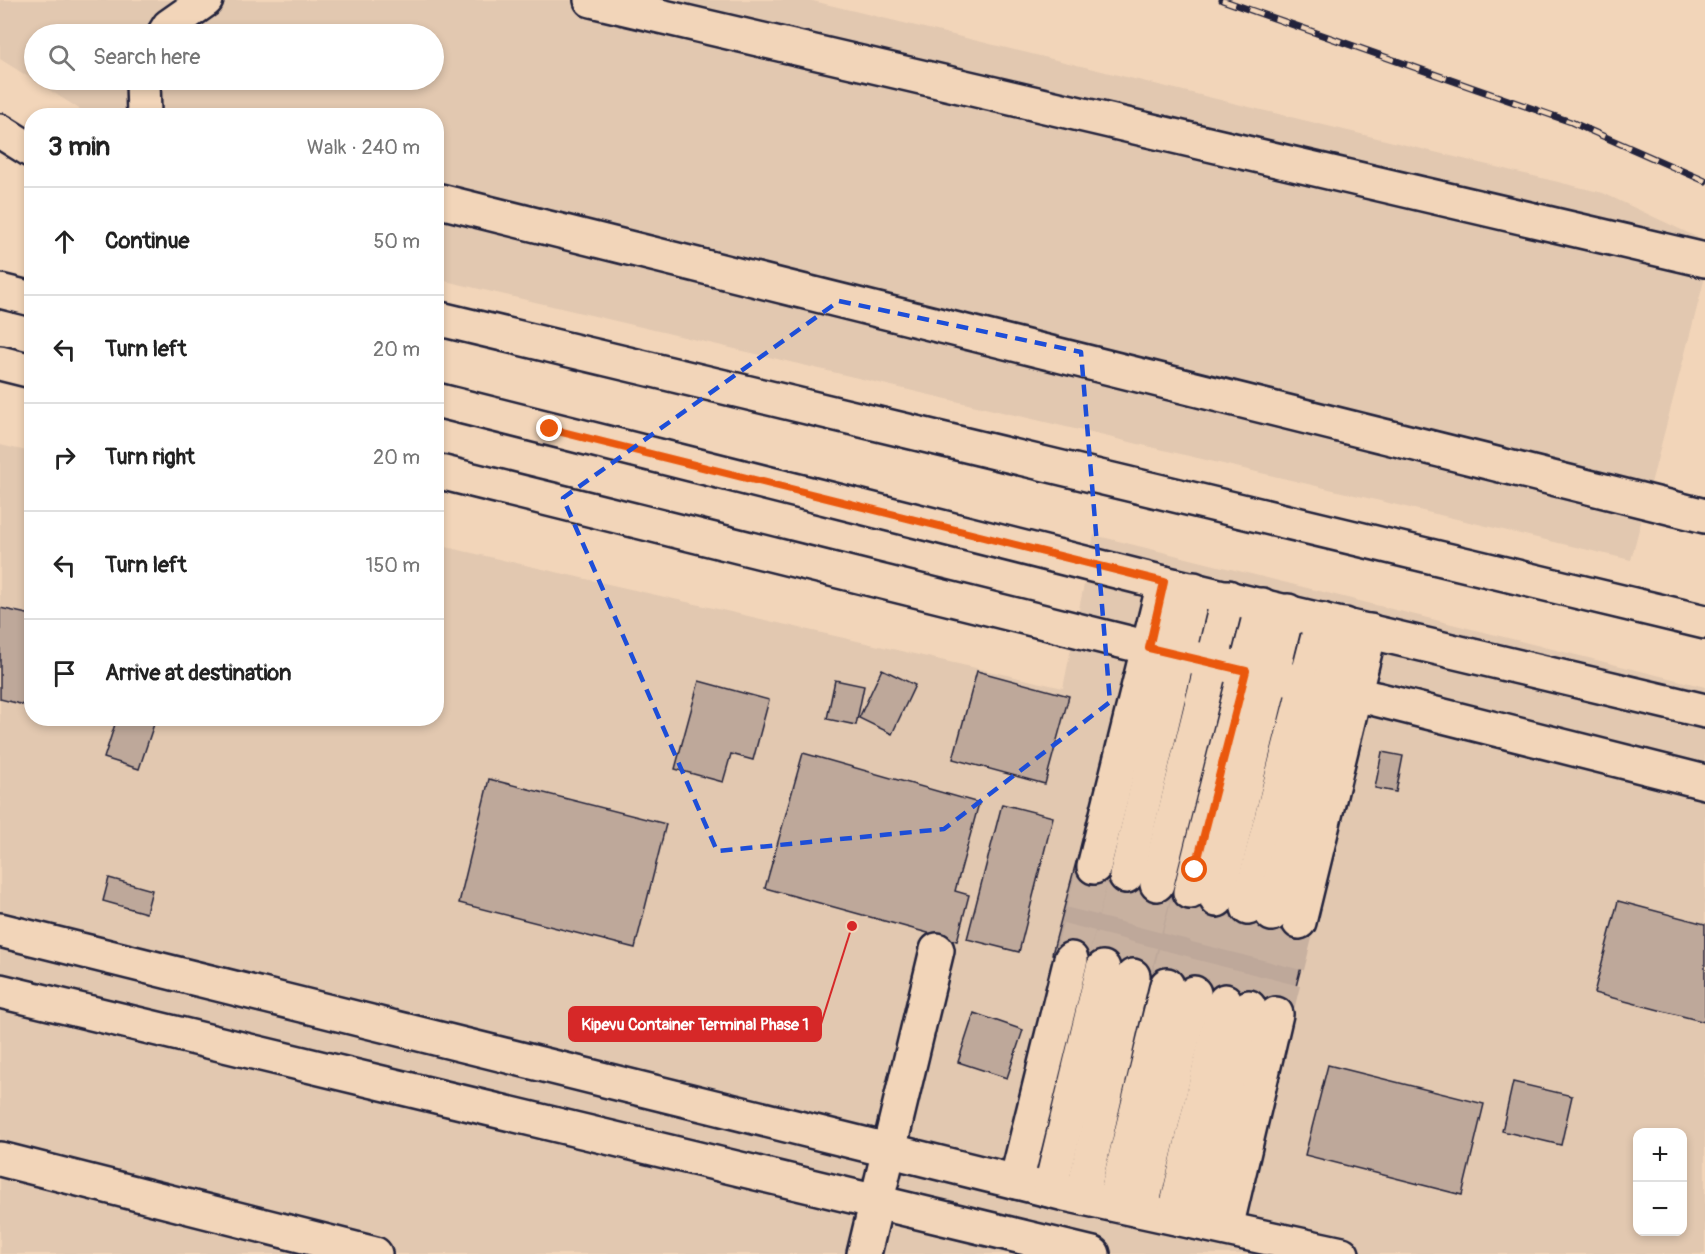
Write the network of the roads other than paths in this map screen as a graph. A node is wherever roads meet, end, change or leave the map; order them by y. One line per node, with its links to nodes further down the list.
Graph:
1 (206, 0): 3 (lane)
2 (591, 0): 9 (lane)
3 (172, 24)
4 (143, 90): 5 (lane)
5 (144, 108)
6 (0, 131): 7 (lane)
7 (24, 146)
8 (444, 202): 17 (lane)
9 (1705, 260)
10 (0, 291): 11 (lane)
11 (24, 297)
12 (444, 320): 21 (lane)
13 (0, 363): 14 (lane)
14 (24, 369)
15 (444, 402): 18 (lane)
16 (444, 473): 23 (lane)
17 (1705, 516)
18 (1179, 586): 19 (lane); 23 (lane)
19 (1228, 597): 20 (lane); 24 (lane)
20 (1275, 608): 22 (lane); 25 (lane)
21 (1705, 622)
22 (1346, 625): 26 (lane); 26 (lane); 27 (lane)
23 (1163, 651): 24 (lane); 24 (lane); 29 (lane)
24 (1212, 663): 25 (lane)
25 (1259, 674): 26 (lane); 30 (lane)
26 (1330, 690): 26 (lane); 28 (lane)
27 (1705, 711)
28 (1705, 782)
29 (1094, 867)
30 (1203, 896)
31 (0, 930): 37 (lane)
32 (937, 950): 37 (lane)
33 (1071, 959): 39 (lane)
34 (1118, 972): 40 (lane)
35 (1181, 989): 42 (lane)
36 (0, 991): 41 (lane)
37 (889, 1150): 39 (lane); 41 (lane)
38 (0, 1159): 45 (lane)
39 (1016, 1182): 40 (lane)
40 (1066, 1194): 42 (lane); 44 (lane)
41 (876, 1203): 44 (lane); 46 (lane)
42 (1127, 1207): 43 (lane)
43 (1199, 1223): 43 (lane); 48 (lane)
44 (1052, 1249): 47 (lane)
45 (375, 1254)
46 (864, 1254)
47 (1093, 1254)
48 (1342, 1254)

